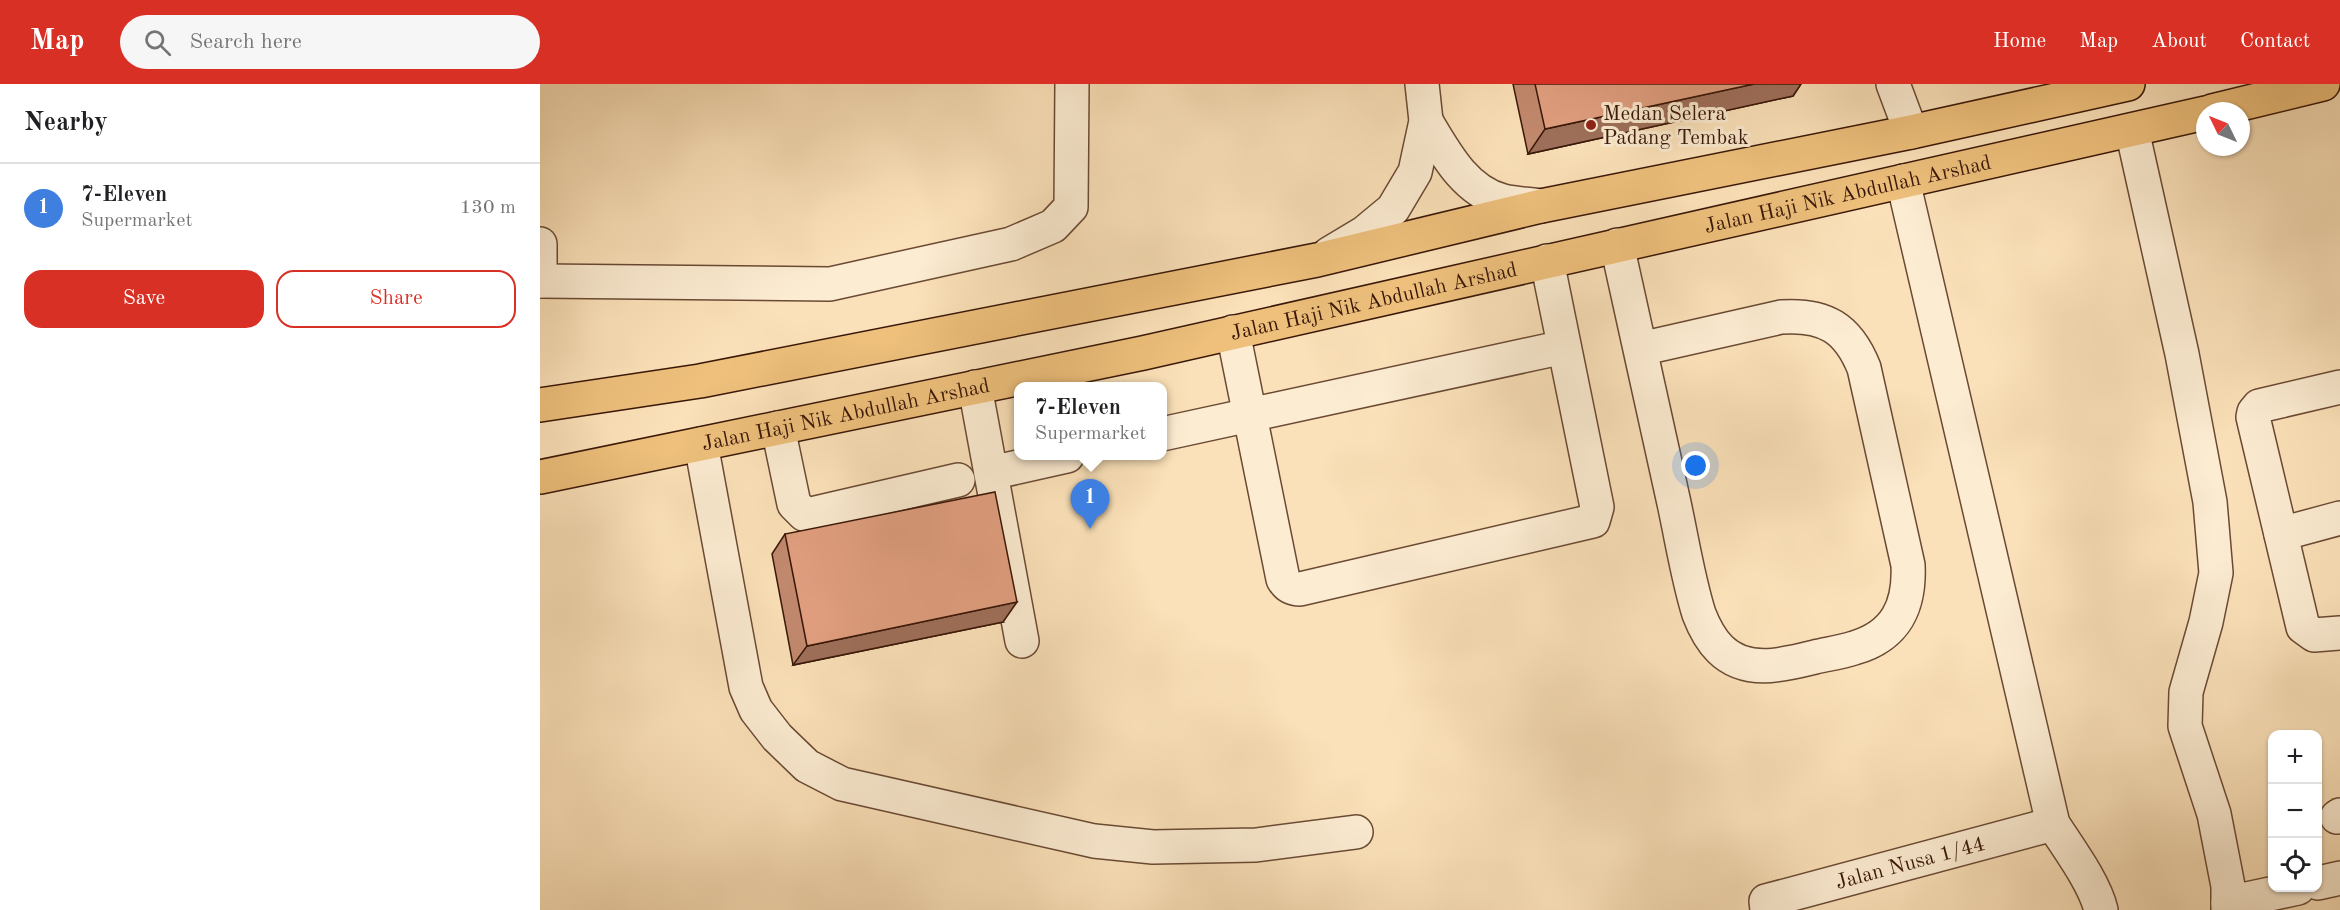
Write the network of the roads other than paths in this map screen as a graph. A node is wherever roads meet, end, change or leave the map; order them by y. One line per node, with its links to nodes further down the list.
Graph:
1 (1072, 84): 17 (street)
2 (1422, 84): 8 (street)
3 (1893, 84): 10 (street)
4 (2323, 84): 6 (main road)
5 (2109, 86): 10 (main road)
6 (2249, 102)
7 (2196, 115): 9 (main road, Jalan Haji Nik Abdullah Arshad)
8 (1426, 121): 12 (street); 15 (street)
9 (2132, 130): 11 (main road, Jalan Haji Nik Abdullah Arshad); 46 (street)
10 (1911, 132): 12 (main road)
11 (1903, 181): 14 (main road, Jalan Haji Nik Abdullah Arshad); 40 (street)
12 (1541, 206): 15 (main road)
13 (540, 244): 17 (street)
14 (1617, 245): 16 (main road, Jalan Haji Nik Abdullah Arshad); 20 (street)
15 (1317, 260): 21 (main road)
16 (1547, 261): 18 (main road, Jalan Haji Nik Abdullah Arshad); 19 (street)
17 (540, 281)
18 (1233, 332): 22 (main road, Jalan Haji Nik Abdullah Arshad); 25 (street)
19 (1564, 347): 25 (street); 25 (street)
20 (1640, 349): 20 (street)
21 (699, 381): 24 (main road); 26 (main road)
22 (975, 387): 27 (main road, Jalan Haji Nik Abdullah Arshad); 32 (street)
23 (2340, 387): 37 (street)
24 (540, 405)
25 (1250, 413): 28 (street)
26 (540, 426)
27 (778, 428): 29 (main road, Jalan Haji Nik Abdullah Arshad); 34 (street)
28 (1167, 433)
29 (701, 444): 30 (main road, Jalan Haji Nik Abdullah Arshad); 41 (street)
30 (635, 458): 33 (main road, Jalan Haji Nik Abdullah Arshad); 35 (main road)
31 (1049, 460): 32 (street)
32 (991, 473): 39 (street)
33 (540, 477)
34 (958, 480)
35 (540, 496)
36 (2340, 518): 37 (street)
37 (2281, 534): 38 (street)
38 (2340, 633)
39 (1022, 641)
40 (2054, 824): 45 (street, Jalan Nusa 1/44); 47 (street)
41 (1356, 832)
42 (2340, 878): 43 (street)
43 (2322, 882)
44 (2282, 892): 46 (street)
45 (1767, 906)
46 (2228, 906)
47 (2101, 910)

